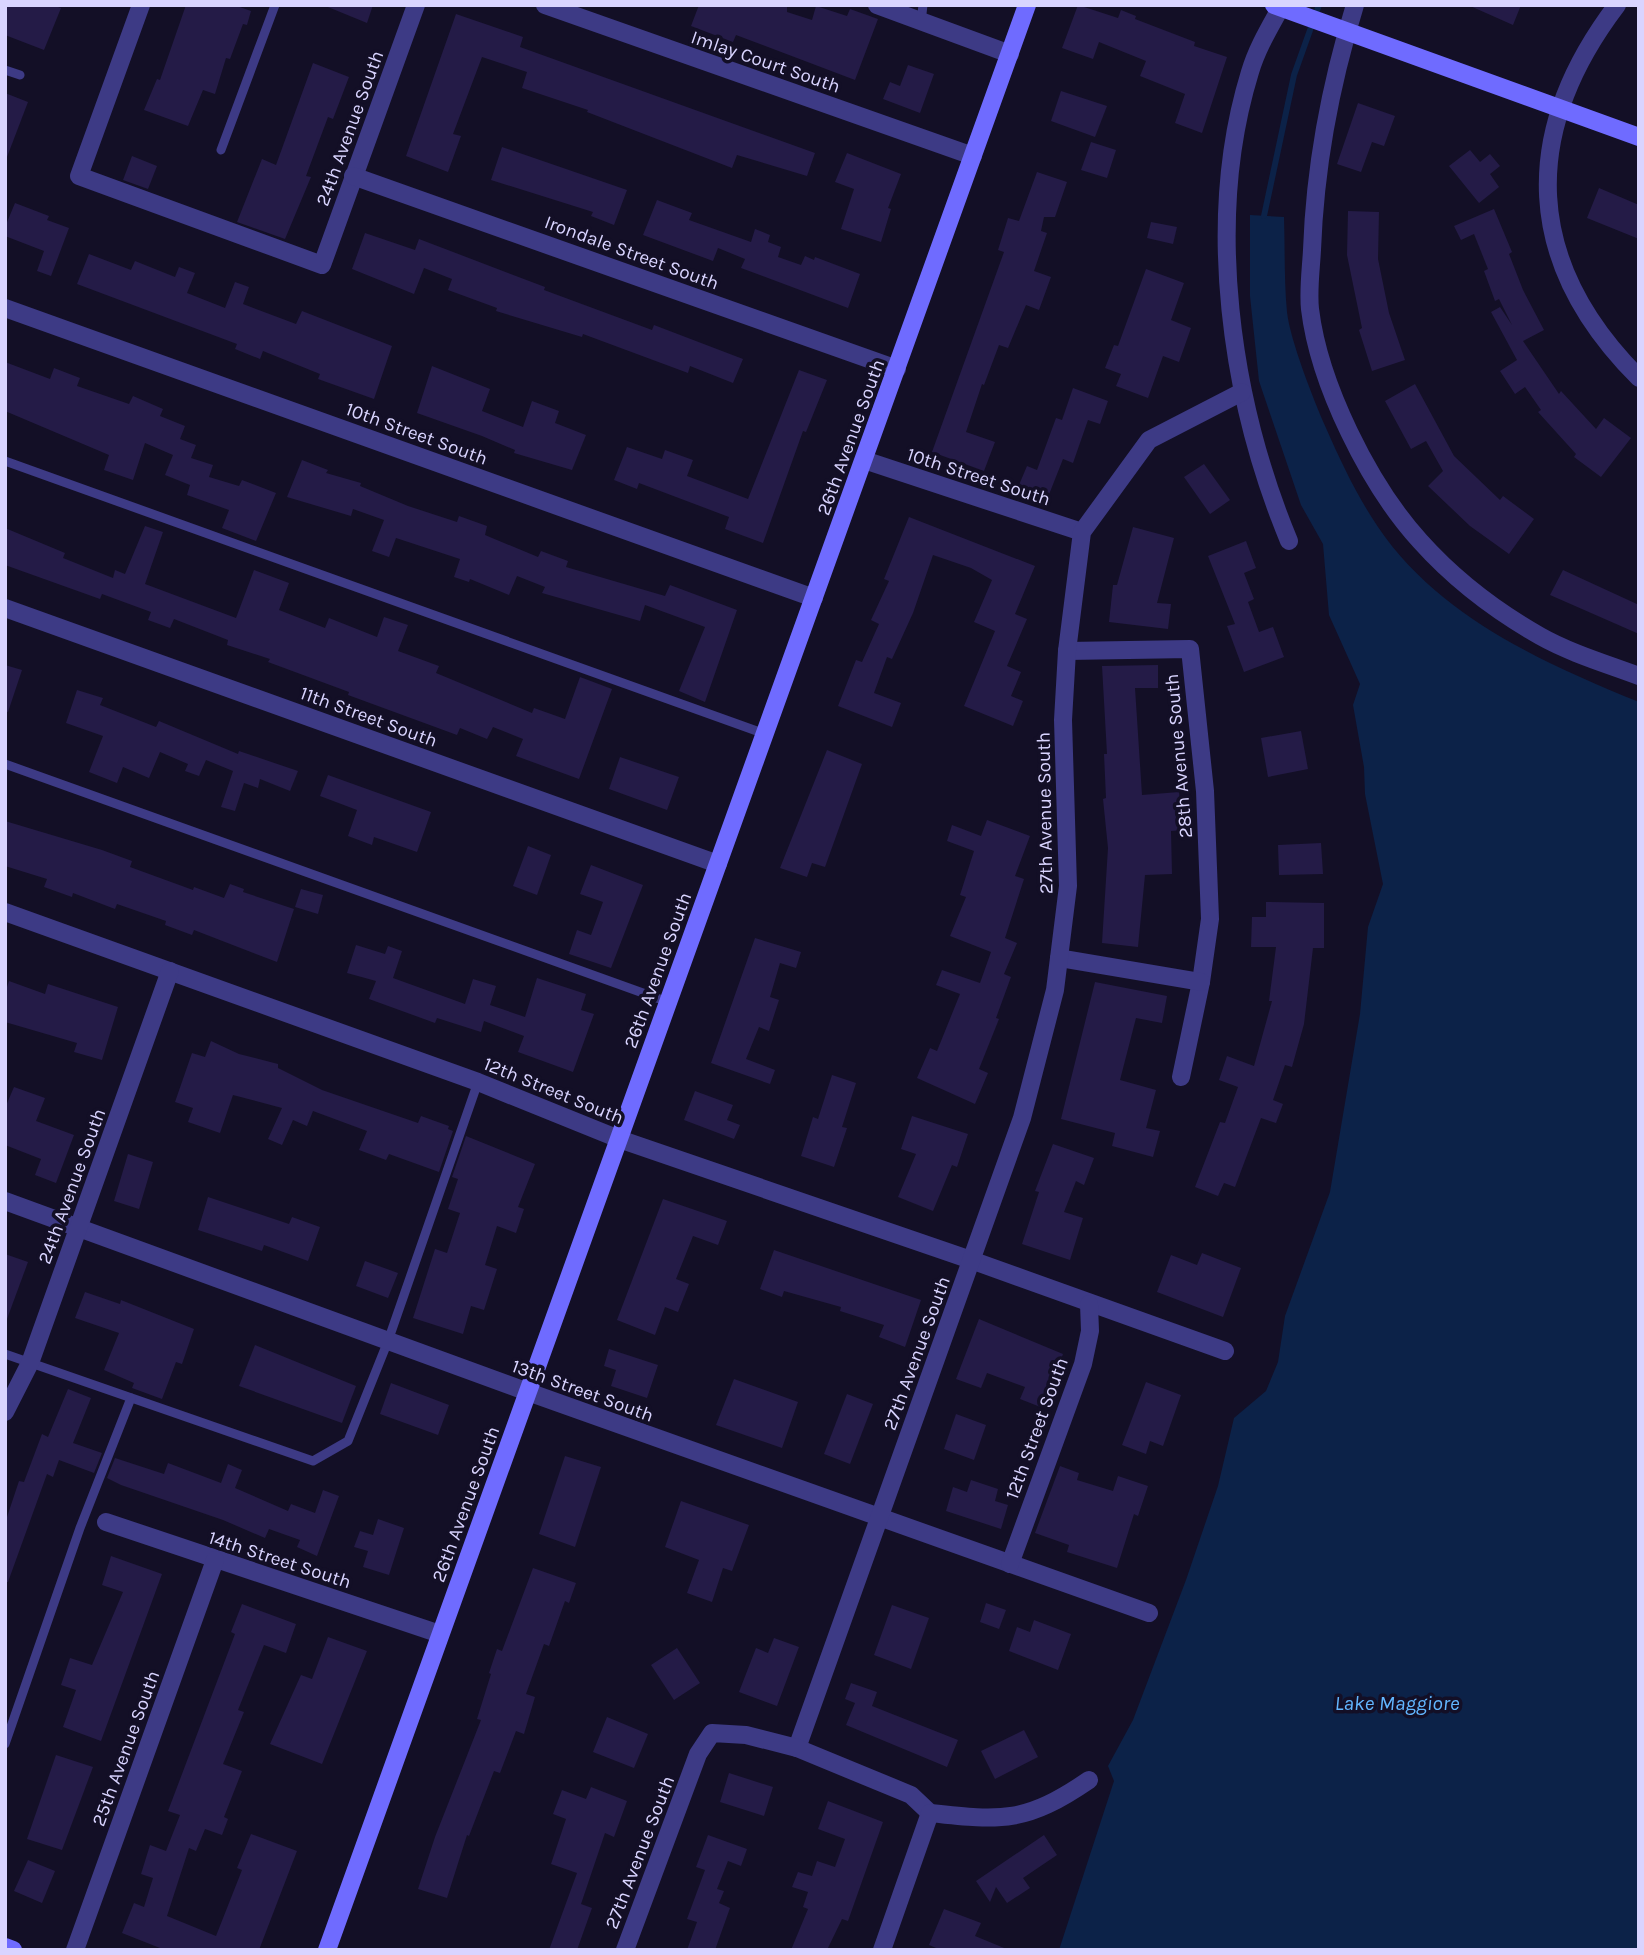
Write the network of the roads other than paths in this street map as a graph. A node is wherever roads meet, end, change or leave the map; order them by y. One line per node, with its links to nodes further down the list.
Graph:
1 (141, 5): 19 (street, 24th Avenue South)
2 (275, 5): 17 (lane)
3 (416, 5): 19 (street, 24th Avenue South)
4 (545, 5): 18 (street, Imlay Court South)
5 (877, 5): 10 (street)
6 (1027, 5): 12 (street, 26th Avenue South)
7 (1355, 5): 11 (street)
8 (1617, 5): 15 (street)
9 (1279, 6): 11 (street); 23 (street)
10 (922, 13): 12 (street)
11 (1346, 32): 15 (street); 31 (street)
12 (1010, 54): 18 (street, 26th Avenue South)
13 (5, 70): 14 (lane)
14 (20, 75)
15 (1560, 108): 16 (street); 22 (street)
16 (1639, 137)
17 (221, 150)
18 (973, 156): 21 (street, 26th Avenue South)
19 (353, 176): 21 (street, Irondale Street South)
20 (5, 308): 28 (street, 10th Street South)
21 (897, 369): 24 (street, 26th Avenue South)
22 (1639, 378)
23 (1242, 392): 26 (street, 27th Avenue South); 27 (street)
24 (864, 460): 26 (street, 10th Street South); 28 (street, 26th Avenue South)
25 (5, 461): 32 (lane)
26 (1082, 533): 30 (street, 27th Avenue South)
27 (1289, 541)
28 (814, 598): 32 (street, 26th Avenue South)
29 (5, 608): 34 (street, 11th Street South)
30 (1067, 651): 36 (street, 27th Avenue South); 38 (street, 28th Avenue South)
31 (1639, 676)
32 (765, 734): 34 (street, 26th Avenue South)
33 (5, 764): 39 (lane)
34 (718, 863): 39 (street, 26th Avenue South)
35 (5, 912): 37 (street, 12th Street South)
36 (1059, 958): 38 (street); 45 (street, 27th Avenue South)
37 (170, 971): 41 (street, 12th Street South); 44 (street, 24th Avenue South)
38 (1201, 982): 40 (street, 28th Avenue South)
39 (668, 1002): 42 (street, 26th Avenue South)
40 (1181, 1077)
41 (478, 1082): 42 (street, 12th Street South); 47 (lane)
42 (619, 1139): 45 (street, 12th Street South); 51 (street, 26th Avenue South)
43 (5, 1202): 44 (street, 13th Street South)
44 (78, 1228): 47 (street, 13th Street South); 50 (street, 24th Avenue South)
45 (971, 1260): 46 (street, 12th Street South); 54 (street, 27th Avenue South)
46 (1089, 1304): 48 (street, 12th Street South); 57 (street, 12th Street South)
47 (388, 1341): 51 (street, 13th Street South); 52 (lane)
48 (1225, 1351)
49 (5, 1354): 50 (lane)
50 (30, 1363): 52 (lane); 53 (street, 24th Avenue South)
51 (528, 1392): 54 (street, 13th Street South); 59 (street, 26th Avenue South)
52 (131, 1398): 60 (lane)
53 (5, 1412)
54 (879, 1517): 57 (street, 13th Street South); 61 (street, 27th Avenue South)
55 (106, 1522): 56 (street, 14th Street South)
56 (215, 1560): 59 (street, 14th Street South); 66 (street, 25th Avenue South)
57 (1010, 1564): 58 (street, 13th Street South)
58 (1149, 1614)
59 (440, 1634): 67 (street, 26th Avenue South)
60 (5, 1744)
61 (797, 1748): 63 (street); 68 (street, 27th Avenue South)
62 (1089, 1780): 63 (street)
63 (930, 1813): 69 (street)
64 (5, 1947): 65 (street)
65 (13, 1950)
66 (75, 1950)
67 (327, 1950)
68 (625, 1950)
69 (882, 1950)

